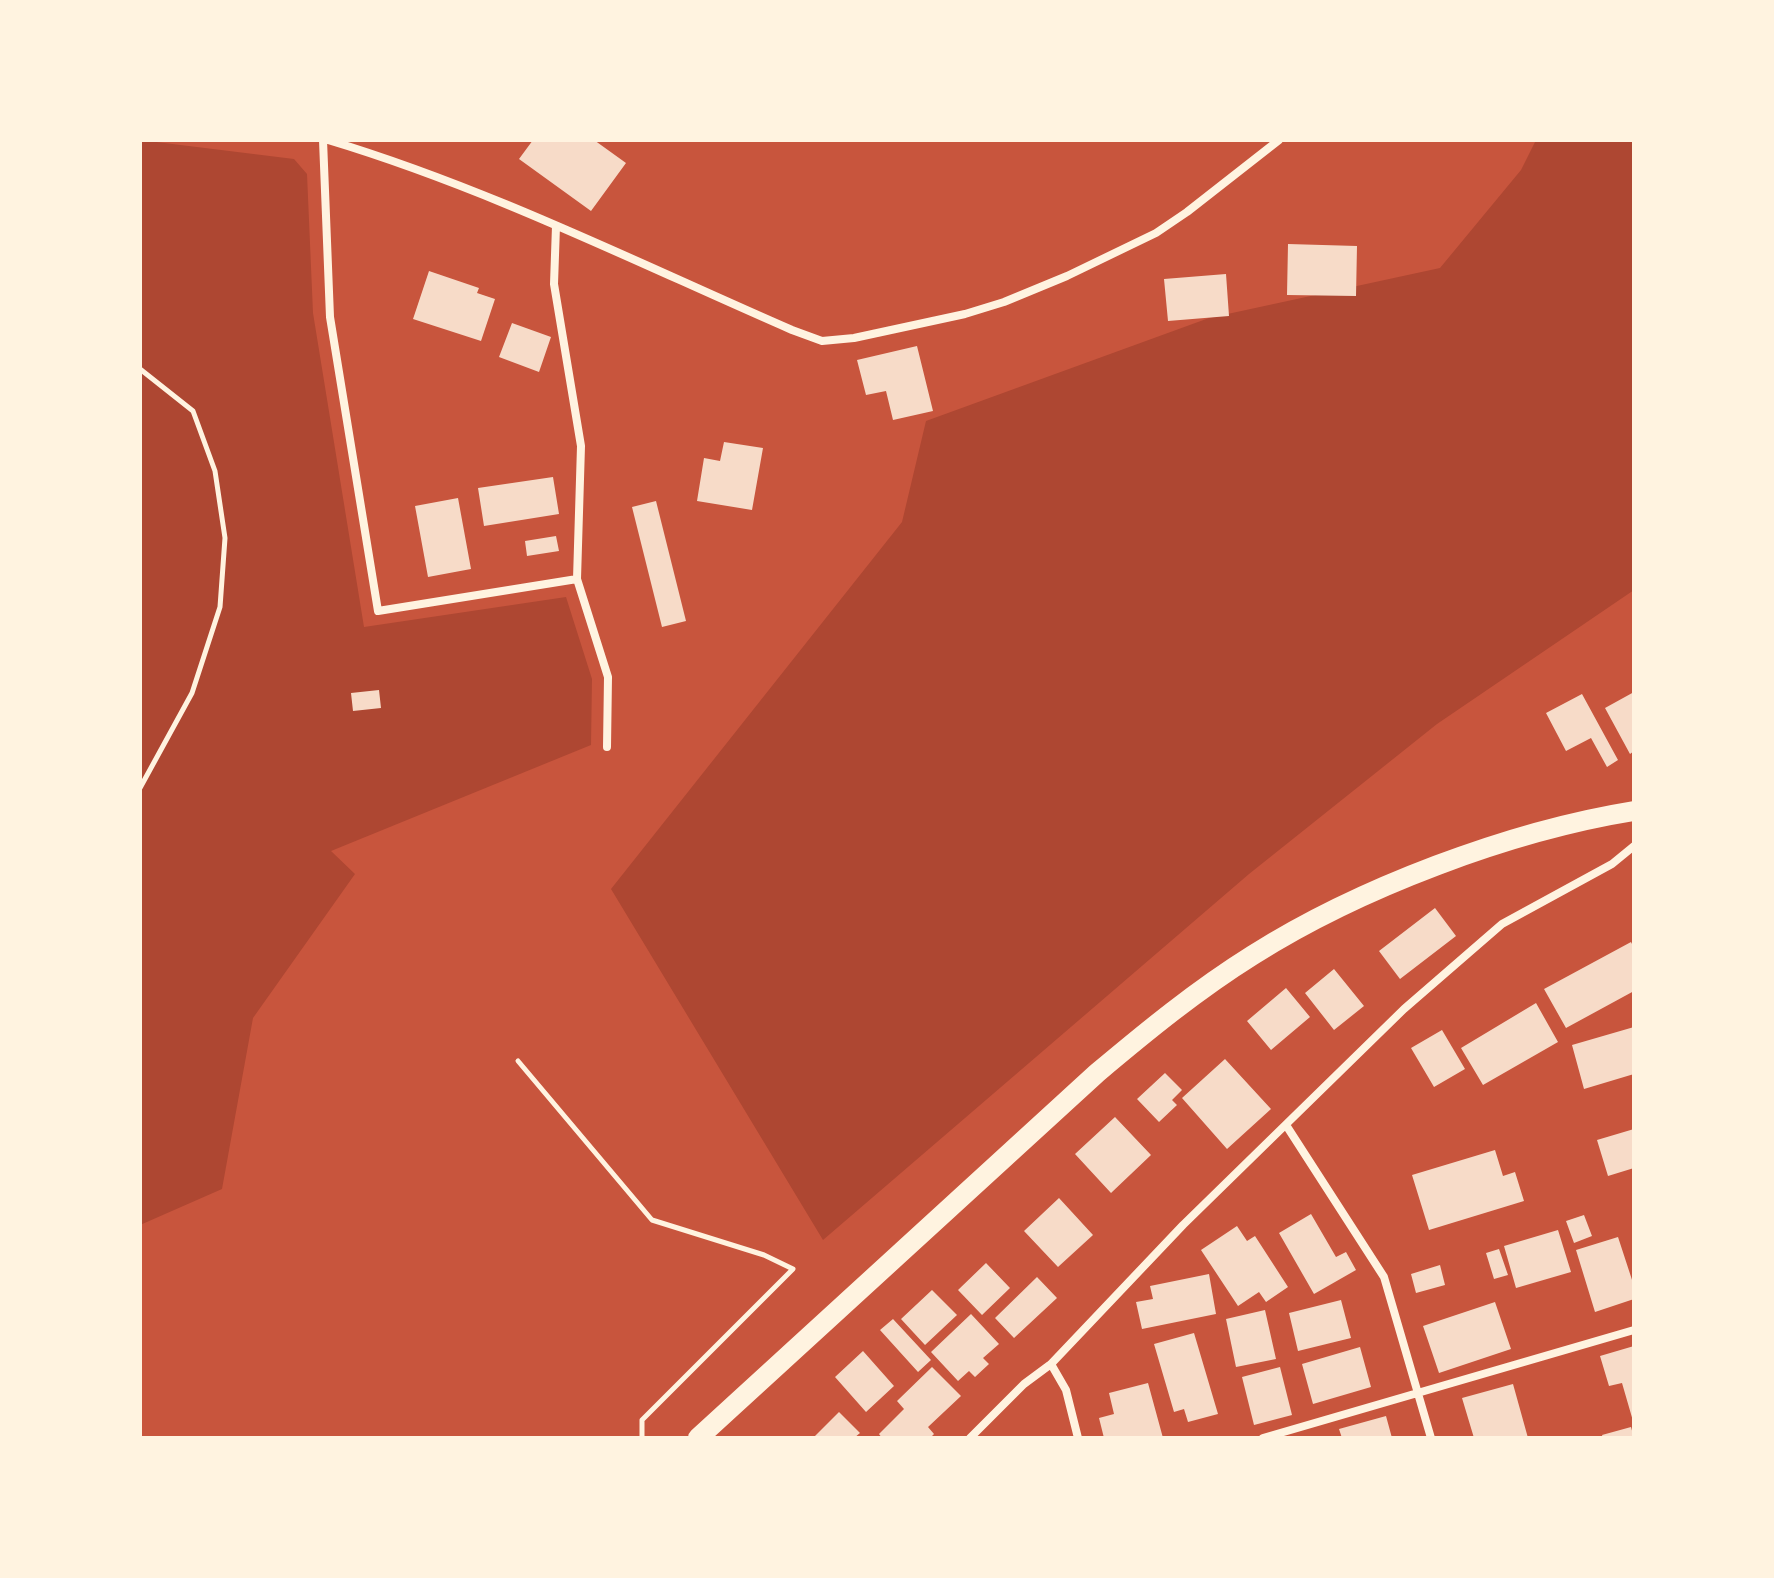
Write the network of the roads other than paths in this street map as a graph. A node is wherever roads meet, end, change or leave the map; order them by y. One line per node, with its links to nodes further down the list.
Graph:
1 (325, 140): 3 (street); 4 (street)
2 (1279, 140): 3 (street)
3 (556, 226): 4 (street)
4 (577, 579): 5 (street)
5 (607, 747)
6 (1633, 814): 12 (main road)
7 (1634, 846): 8 (street)
8 (1286, 1125): 10 (street); 11 (street)
9 (1634, 1330): 11 (street)
10 (1051, 1364): 13 (street); 14 (street)
11 (1417, 1393): 15 (street); 16 (street)
12 (698, 1438)
13 (970, 1438)
14 (1078, 1438)
15 (1263, 1438)
16 (1431, 1438)

